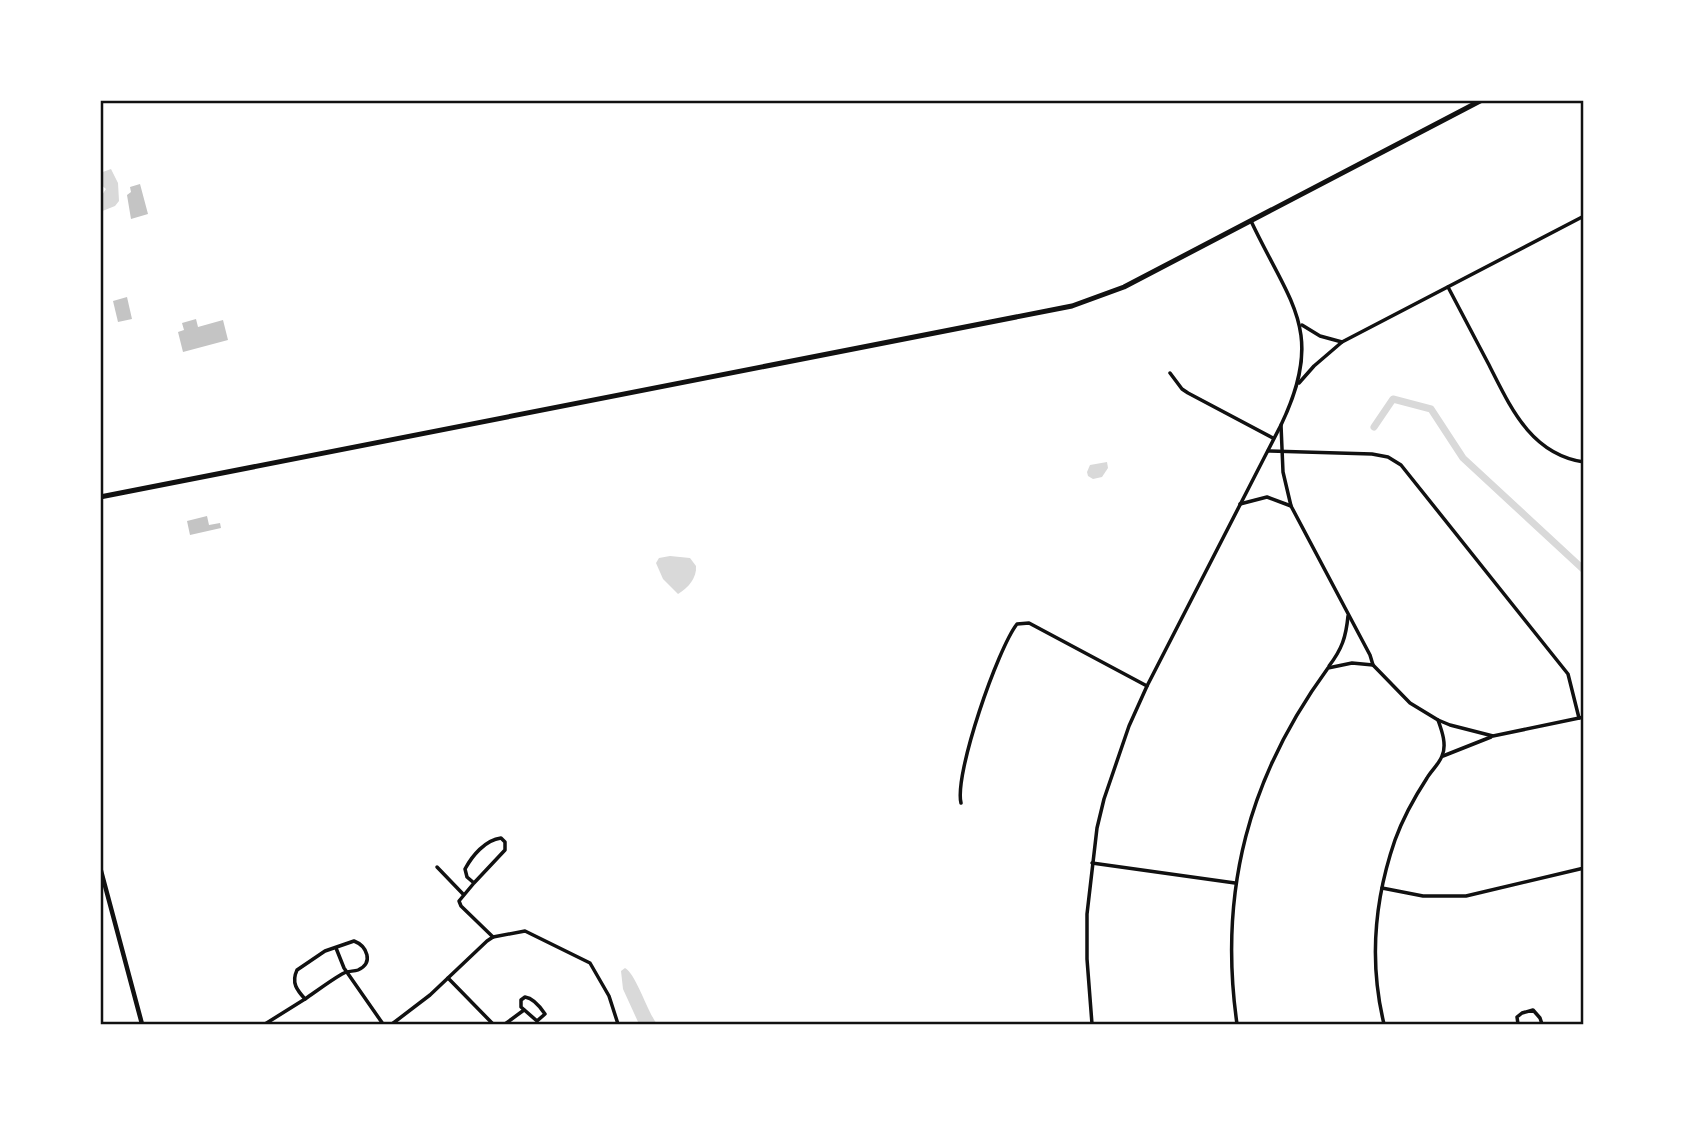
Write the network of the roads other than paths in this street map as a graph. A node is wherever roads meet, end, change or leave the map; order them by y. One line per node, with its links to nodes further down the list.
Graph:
1 (1482, 100): 3 (main road)
2 (1584, 216): 4 (street)
3 (1251, 221): 5 (street); 14 (main road)
4 (1448, 287): 6 (street); 13 (street)
5 (1300, 323): 6 (street); 8 (street)
6 (1342, 342): 8 (street)
7 (1170, 373): 10 (street)
8 (1298, 384): 9 (street)
9 (1281, 425): 10 (street); 12 (street)
10 (1273, 438): 11 (street)
11 (1267, 451): 12 (street); 15 (street)
12 (1282, 452): 16 (street); 21 (street)
13 (1584, 462)
14 (100, 497)
15 (1240, 504): 16 (street); 20 (street)
16 (1291, 506): 17 (street)
17 (1348, 614): 18 (street); 19 (street)
18 (1373, 665): 19 (street); 22 (street)
19 (1328, 668): 31 (street)
20 (1147, 686): 25 (street); 26 (street)
21 (1582, 718): 23 (street)
22 (1438, 720): 23 (street); 24 (street)
23 (1493, 736): 24 (street)
24 (1442, 756): 32 (street)
25 (961, 803)
26 (1092, 863): 31 (street); 47 (street)
27 (100, 867): 40 (street)
28 (437, 867): 33 (street)
29 (1584, 868): 32 (street)
30 (474, 883): 30 (street); 33 (street)
31 (1235, 883): 48 (street)
32 (1382, 888): 49 (street)
33 (463, 894): 34 (street)
34 (493, 937): 37 (street); 46 (street)
35 (336, 948): 36 (street); 36 (street); 38 (street)
36 (346, 971): 38 (street); 42 (street)
37 (448, 978): 43 (street); 44 (street)
38 (305, 999): 41 (street)
39 (524, 1010): 39 (street); 45 (street)
40 (142, 1024)
41 (265, 1024)
42 (383, 1024)
43 (391, 1024)
44 (493, 1024)
45 (505, 1024)
46 (618, 1024)
47 (1092, 1024)
48 (1237, 1024)
49 (1384, 1024)
50 (1518, 1024): 51 (street)
51 (1542, 1024)

